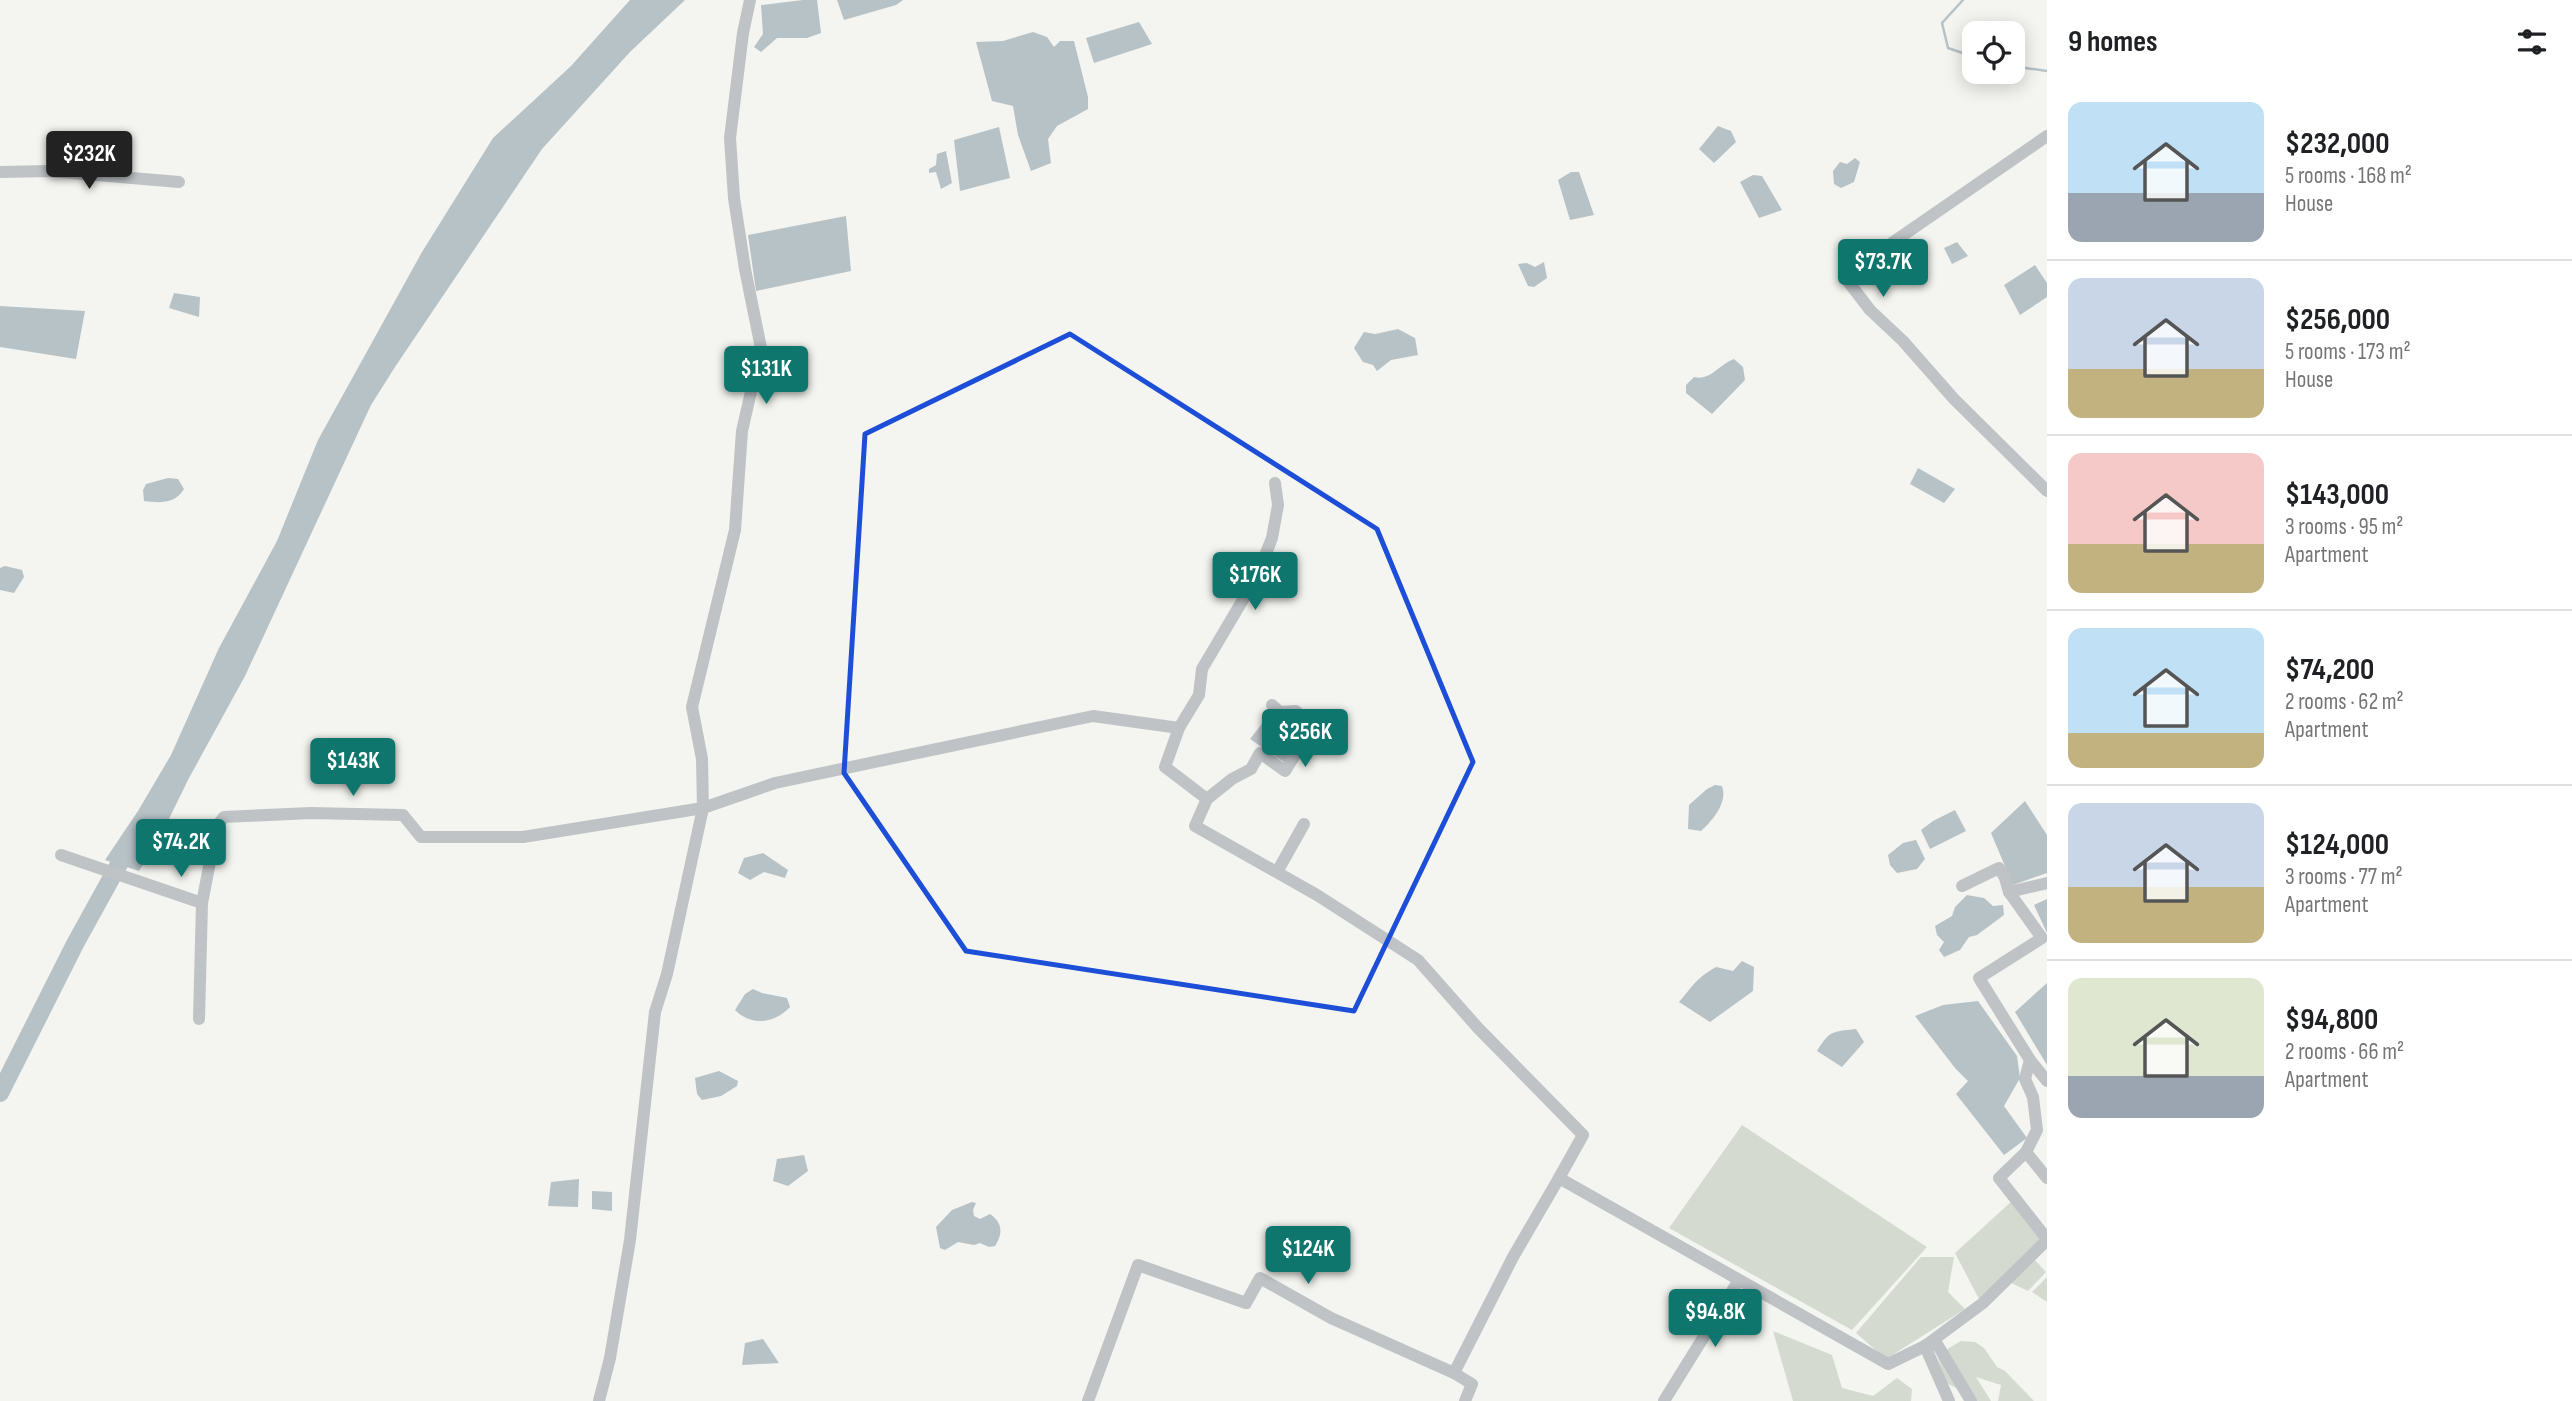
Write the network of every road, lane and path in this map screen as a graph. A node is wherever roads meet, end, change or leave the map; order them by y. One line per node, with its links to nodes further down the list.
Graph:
1 (750, 0): 10 (street)
2 (2047, 136): 6 (street)
3 (0, 172): 4 (street)
4 (179, 182)
5 (1275, 483): 8 (street)
6 (2047, 491)
7 (1272, 705): 9 (street)
8 (1179, 728): 9 (street); 10 (street)
9 (1207, 799): 13 (street)
10 (703, 808): 17 (street); 28 (street)
11 (1304, 824): 13 (street)
12 (61, 855): 17 (street)
13 (1277, 872): 22 (street)
14 (2047, 883): 16 (street)
15 (1962, 886): 16 (street)
16 (2009, 892): 19 (street)
17 (202, 902): 18 (street)
18 (199, 1019)
19 (2030, 1060): 20 (street); 21 (street)
20 (2047, 1081)
21 (2026, 1152): 23 (street); 24 (street)
22 (1559, 1178): 25 (street); 27 (street)
23 (2047, 1178)
24 (2047, 1239): 26 (street)
25 (1739, 1280): 26 (street); 31 (street)
26 (1925, 1346): 32 (street); 33 (street)
27 (1454, 1373): 29 (street); 30 (street)
28 (599, 1401)
29 (1088, 1401)
30 (1465, 1401)
31 (1664, 1401)
32 (1949, 1401)
33 (1971, 1401)

